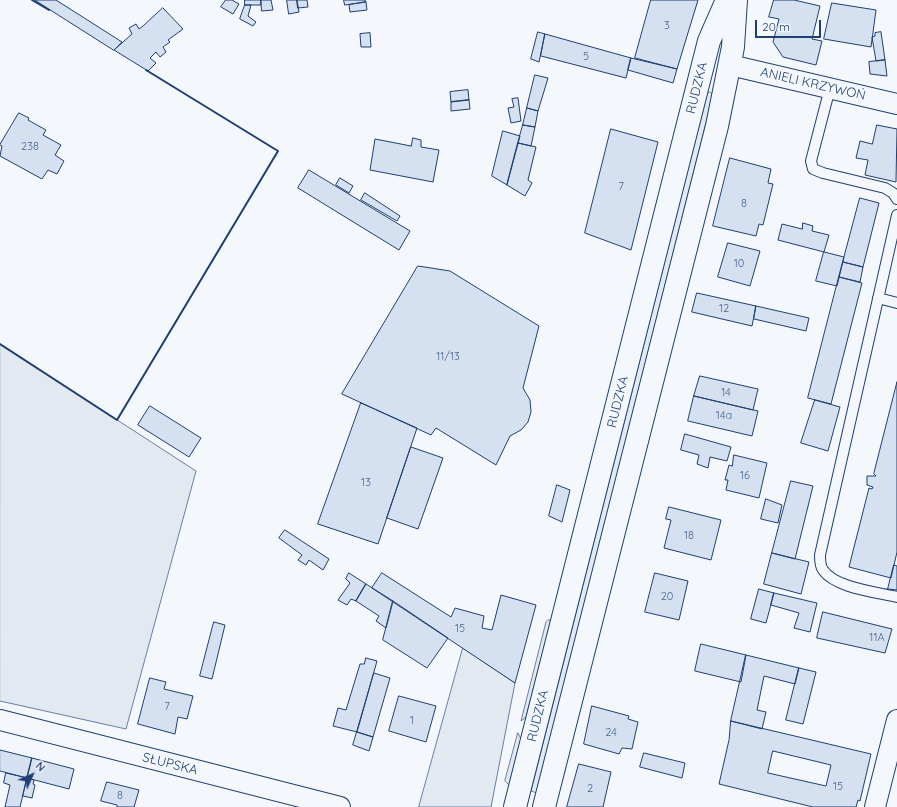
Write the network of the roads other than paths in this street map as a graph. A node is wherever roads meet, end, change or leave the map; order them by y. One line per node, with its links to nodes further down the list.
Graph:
1 (727, 0): 14 (street, RUDZKA)
2 (736, 0): 3 (street, RUDZKA)
3 (730, 65): 4 (street, ANIELI KRZYWOŃ); 15 (street, RUDZKA)
4 (830, 88): 5 (street, ANIELI KRZYWOŃ); 6 (lane)
5 (897, 104)
6 (897, 199)
7 (897, 214): 8 (lane)
8 (878, 298): 9 (lane); 10 (lane)
9 (897, 303)
10 (897, 597)
11 (0, 720): 13 (street, SŁUPSKA)
12 (897, 720): 16 (street)
13 (340, 807)
14 (515, 807)
15 (544, 807)
16 (875, 807)

